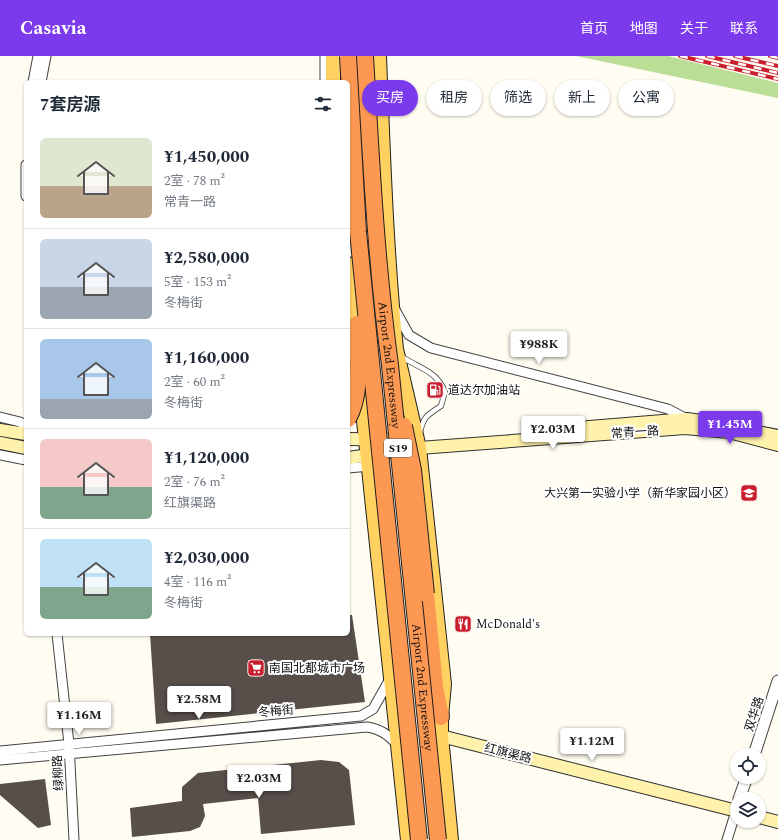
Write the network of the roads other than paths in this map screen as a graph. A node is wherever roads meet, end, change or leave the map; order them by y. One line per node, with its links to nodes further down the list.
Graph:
1 (38, 56): 8 (street)
2 (46, 56): 9 (street)
3 (325, 56): 10 (street)
4 (333, 56): 11 (main road)
5 (348, 56): 12 (highway, Airport 2nd Expressway / S19, bridge)
6 (365, 56): 18 (highway, Airport 2nd Expressway / S19, bridge)
7 (379, 56): 16 (main road)
8 (33, 80)
9 (41, 80)
10 (325, 80)
11 (333, 80)
12 (349, 80)
13 (350, 91): 14 (highway, Airport 2nd Expressway / S19, bridge)
14 (358, 232): 19 (highway, bridge); 55 (highway, Airport 2nd Expressway / S19, bridge)
15 (350, 291): 27 (main road)
16 (392, 304): 17 (main road); 21 (street, 常青一路)
17 (396, 349): 29 (main road); 29 (lane)
18 (390, 365): 40 (highway, bridge); 56 (highway, Airport 2nd Expressway / S19, bridge)
19 (350, 414)
20 (0, 417): 22 (street)
21 (687, 419): 25 (main road, 常青一路); 29 (main road, 常青一路)
22 (24, 425)
23 (24, 426): 24 (main road)
24 (0, 430)
25 (778, 436)
26 (350, 439): 27 (main road)
27 (366, 439): 29 (main road); 35 (main road)
28 (0, 443): 31 (main road)
29 (419, 444): 30 (main road, 常青一路); 35 (main road); 40 (main road)
30 (778, 445)
31 (24, 448)
32 (0, 455): 34 (street)
33 (350, 458): 35 (main road)
34 (24, 460)
35 (369, 460): 36 (street); 38 (main road)
36 (350, 467)
37 (57, 636): 43 (street, 绿柳路)
38 (391, 678): 41 (main road); 43 (street, 冬梅街)
39 (778, 680): 45 (street, 双华路)
40 (441, 717): 42 (main road)
41 (396, 724): 42 (main road, 红旗渠路); 44 (main road)
42 (441, 736): 49 (main road, 红旗渠路); 57 (main road)
43 (69, 744): 46 (street, 冬梅街); 47 (street, 绿柳路)
44 (398, 745): 47 (street, 冬梅街); 54 (main road)
45 (756, 748)
46 (0, 751)
47 (68, 754): 48 (street, 冬梅街); 53 (street, 绿柳路)
48 (0, 760)
49 (730, 805)
50 (766, 819): 51 (main road)
51 (778, 822)
52 (731, 828): 58 (street)
53 (74, 840)
54 (408, 840)
55 (419, 840)
56 (438, 840)
57 (451, 840)
58 (727, 840)

